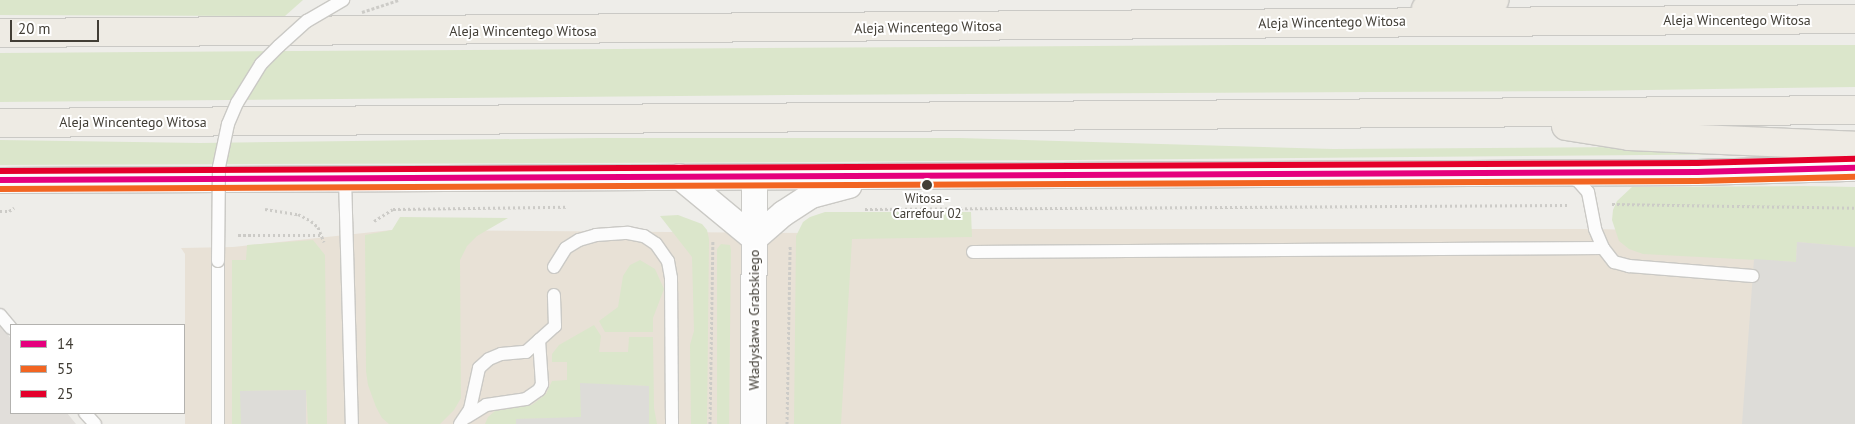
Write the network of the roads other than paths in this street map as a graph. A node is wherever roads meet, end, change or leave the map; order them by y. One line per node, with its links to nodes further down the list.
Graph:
1 (343, 0): 29 (lane, bridge)
2 (1494, 0): 4 (main road)
3 (1855, 19): 4 (main road, Aleja Wincentego Witosa)
4 (1348, 22): 5 (main road, Aleja Wincentego Witosa)
5 (0, 33)
6 (1855, 110): 7 (main road, Aleja Wincentego Witosa)
7 (1488, 113): 8 (main road, Aleja Wincentego Witosa); 9 (main road)
8 (0, 123)
9 (1855, 146)
10 (1855, 168): 11 (street)
11 (1560, 172): 14 (street); 18 (lane)
12 (679, 176): 13 (street); 15 (street); 17 (street)
13 (754, 176): 14 (street); 17 (street)
14 (880, 176): 17 (street, Władysława Grabskiego)
15 (345, 178): 16 (street); 27 (lane)
16 (0, 180)
17 (754, 238): 32 (street, Władysława Grabskiego)
18 (1603, 248): 19 (lane); 21 (lane)
19 (973, 252)
20 (554, 267): 31 (lane)
21 (1753, 276)
22 (554, 295): 25 (lane)
23 (0, 315): 24 (lane)
24 (10, 327)
25 (539, 340): 30 (lane); 30 (lane)
26 (86, 414): 28 (lane)
27 (353, 423)
28 (95, 424)
29 (218, 424)
30 (460, 424)
31 (672, 424)
32 (753, 424)

